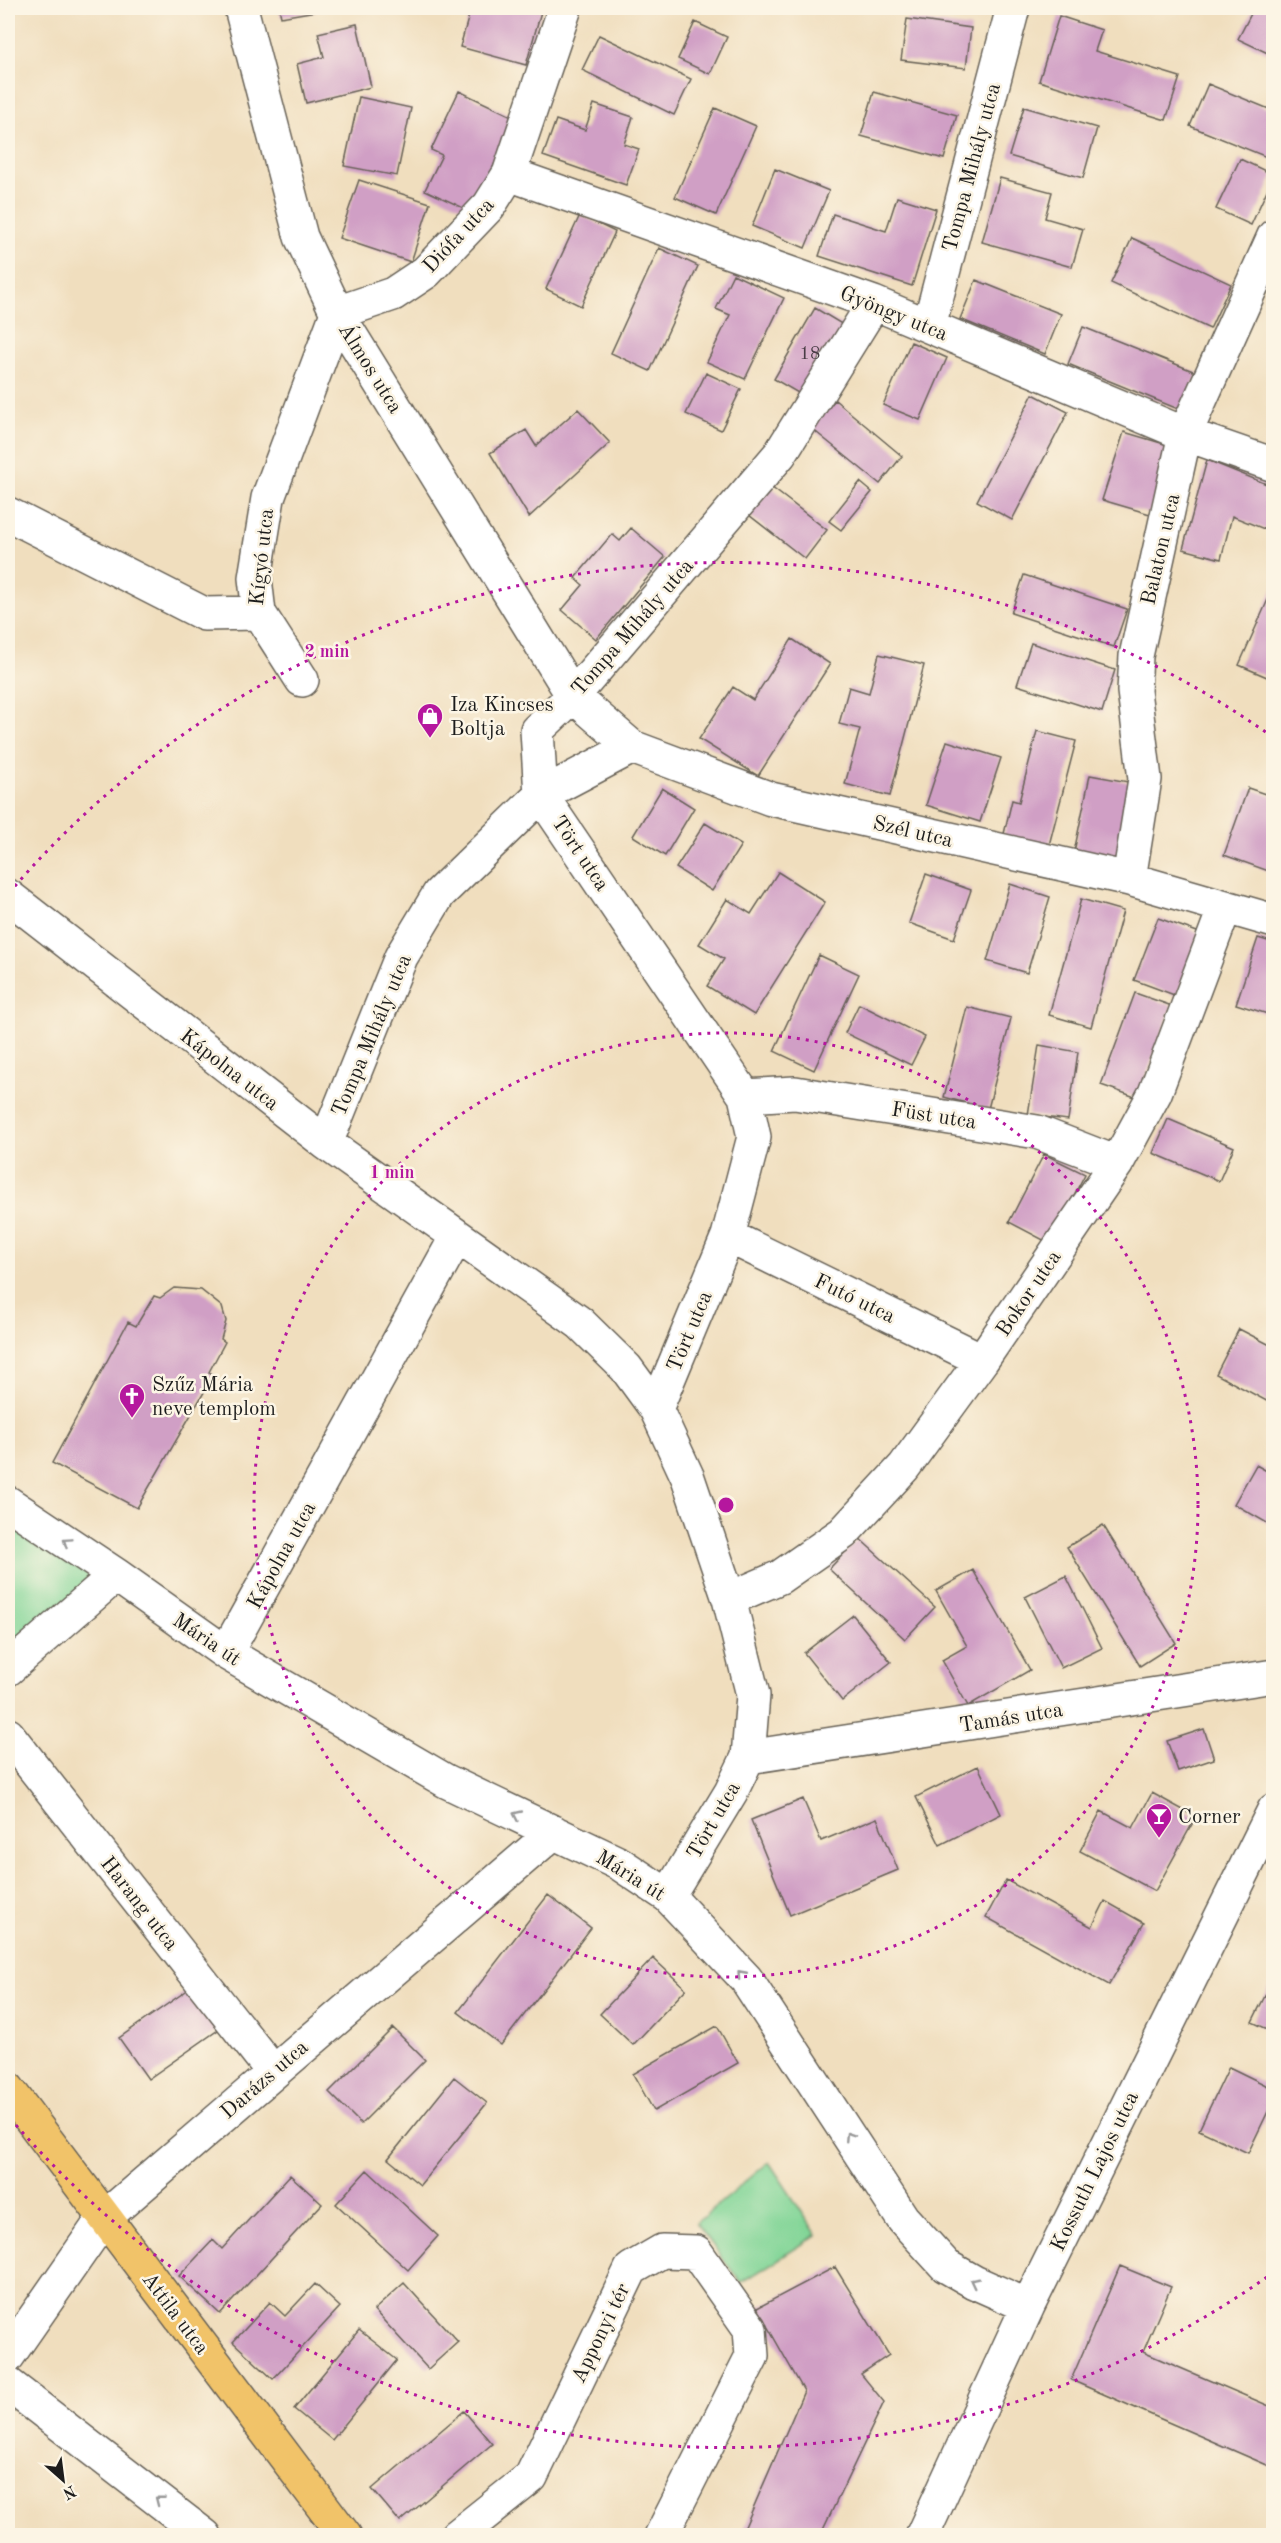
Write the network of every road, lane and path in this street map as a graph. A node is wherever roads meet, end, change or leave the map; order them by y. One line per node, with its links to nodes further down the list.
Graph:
1 (241, 8): 7 (street, Álmos utca)
2 (565, 8): 4 (street, Diófa utca)
3 (1013, 8): 8 (street, Tompa Mihály utca)
4 (509, 174): 6 (street, Gyöngy utca); 7 (street, Diófa utca)
5 (1274, 236): 9 (street, Balaton utca)
6 (874, 303): 8 (street, Gyöngy utca); 14 (street, Tompa Mihály utca)
7 (337, 313): 12 (street, Kígyó utca); 14 (street, Álmos utca)
8 (929, 326): 9 (street, Gyöngy utca)
9 (1185, 434): 10 (street, Gyöngy utca); 17 (street, Balaton utca)
10 (1274, 465)
11 (8, 514): 12 (street, Kígyó utca)
12 (259, 613): 13 (street)
13 (302, 680)
14 (573, 696): 15 (street, Szél utca); 16 (street, Tompa Mihály utca)
15 (632, 747): 16 (street); 17 (street, Szél utca)
16 (541, 795): 21 (street, Tört utca); 22 (street, Tompa Mihály utca)
17 (1129, 879): 19 (street, Szél utca)
18 (8, 896): 22 (street, Kápolna utca)
19 (1225, 907): 20 (street, Szél utca); 23 (street, Bokor utca)
20 (1274, 921)
21 (745, 1096): 23 (street, Füst utca); 25 (street, Tört utca)
22 (326, 1143): 24 (street, Kápolna utca)
23 (1117, 1163): 26 (street, Bokor utca)
24 (457, 1236): 27 (street, Kápolna utca); 31 (street, Kápolna utca)
25 (728, 1236): 26 (street, Futó utca); 27 (street, Tört utca)
26 (982, 1360): 30 (street, Bokor utca)
27 (656, 1409): 30 (street, Tört utca)
28 (8, 1503): 29 (street, Mária út, one-way to 28)
29 (116, 1575): 31 (street, Mária út); 32 (street)
30 (729, 1599): 35 (street, Tört utca)
31 (226, 1653): 37 (street, Mária út, one-way to 31)
32 (8, 1669)
33 (1274, 1676): 35 (street, Tamás utca)
34 (8, 1735): 39 (street, Harang utca)
35 (748, 1757): 38 (street, Tört utca)
36 (1274, 1810): 42 (street, Kossuth Lajos utca)
37 (554, 1832): 38 (street, Mária út); 39 (street, Darázs utca)
38 (668, 1896): 42 (street, Mária út, one-way to 38)
39 (273, 2072): 41 (street, Darázs utca)
40 (8, 2089): 41 (main road, Attila utca)
41 (104, 2218): 43 (street, Darázs utca); 47 (main road, Attila utca)
42 (1028, 2306): 49 (street, Kossuth Lajos utca)
43 (8, 2356)
44 (8, 2384): 46 (street, one-way to 44)
45 (462, 2534): 48 (street, Apponyi tér)
46 (205, 2535)
47 (345, 2535)
48 (660, 2535)
49 (922, 2535)

